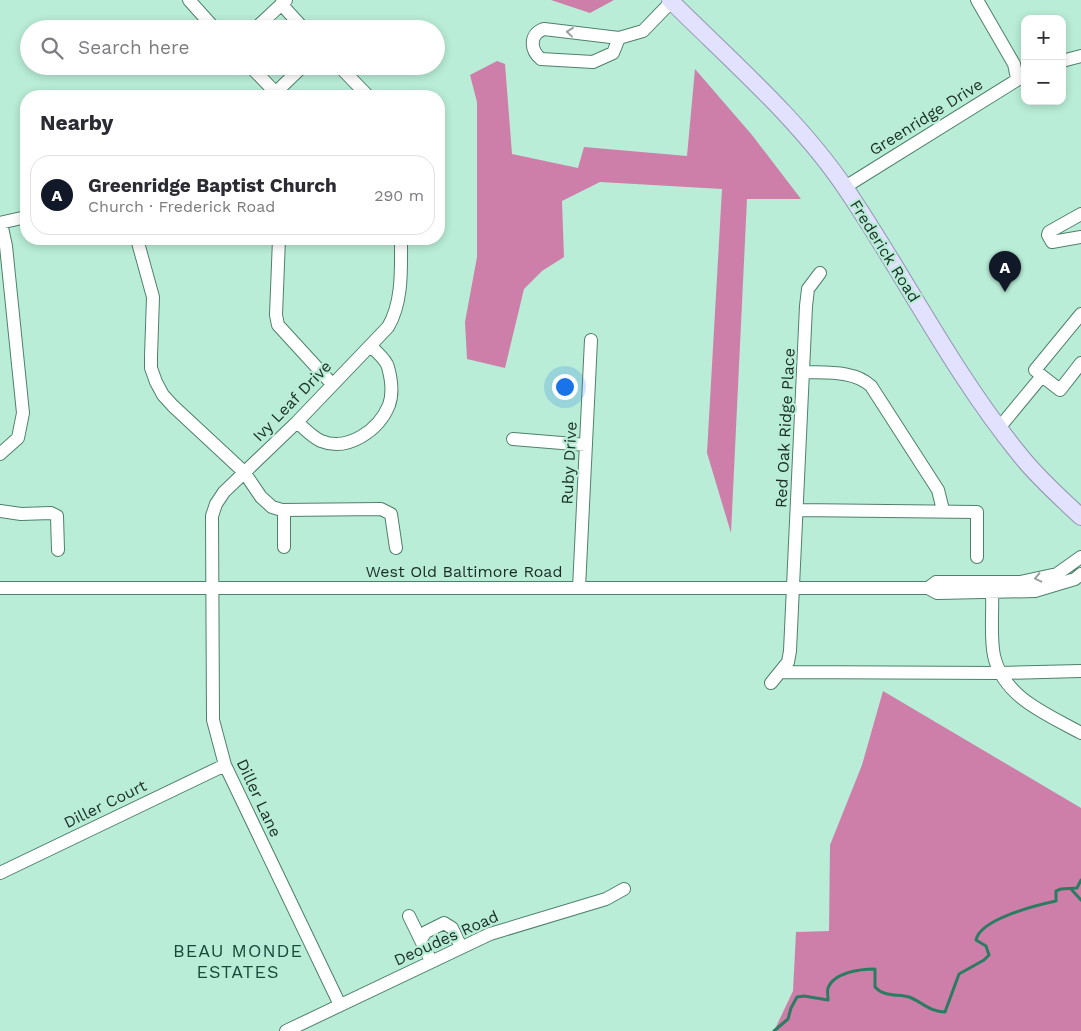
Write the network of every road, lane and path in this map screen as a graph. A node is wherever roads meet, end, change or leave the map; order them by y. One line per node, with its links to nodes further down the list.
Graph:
1 (189, 0): 5 (street)
2 (977, 0): 14 (street)
3 (671, 1): 8 (street); 18 (main road, Frederick Road)
4 (284, 2): 6 (street); 7 (street)
5 (207, 20)
6 (265, 20)
7 (297, 20)
8 (619, 38): 8 (street, one-way to 8)
9 (1081, 56): 10 (street)
10 (1066, 60)
11 (258, 75): 15 (street)
12 (294, 75): 16 (street)
13 (348, 75): 17 (street)
14 (1021, 76): 18 (street, Greenridge Drive)
15 (271, 90)
16 (278, 90)
17 (362, 90)
18 (845, 187): 35 (main road, Frederick Road)
19 (1081, 214): 22 (street)
20 (20, 218): 21 (street)
21 (0, 223): 38 (street)
22 (1081, 237)
23 (139, 245): 39 (street)
24 (279, 245): 33 (street)
25 (401, 245): 29 (street, Ivy Leaf Drive)
26 (820, 273): 31 (street, Red Oak Ridge Place)
27 (1081, 314): 32 (street)
28 (591, 340): 37 (street, Ruby Drive)
29 (371, 346): 33 (street, Ivy Leaf Drive); 34 (street)
30 (1081, 363): 32 (street)
31 (804, 372): 43 (street, Red Oak Ridge Place); 44 (street)
32 (1042, 376): 35 (street)
33 (332, 384): 34 (street, Ivy Leaf Drive)
34 (297, 422): 39 (street, Ivy Leaf Drive)
35 (999, 428): 40 (main road, Frederick Road)
36 (513, 439): 37 (street)
37 (586, 446): 55 (street, Ruby Drive)
38 (0, 454)
39 (244, 472): 42 (street); 54 (street, Ivy Leaf Drive)
40 (1051, 489): 45 (main road, Frederick Road); 46 (main road)
41 (0, 510): 49 (street)
42 (284, 510): 47 (street); 48 (street)
43 (797, 510): 44 (street); 57 (street, Red Oak Ridge Place)
44 (943, 510): 50 (street)
45 (1081, 517)
46 (1081, 525)
47 (284, 547)
48 (396, 548)
49 (58, 550)
50 (977, 557)
51 (1081, 557): 56 (street, West Old Baltimore Road, one-way to 56)
52 (1081, 574): 58 (street, West Old Baltimore Road)
53 (0, 588): 54 (street, West Old Baltimore Road)
54 (212, 588): 55 (street, West Old Baltimore Road); 64 (street, Diller Lane)
55 (579, 588): 57 (street, West Old Baltimore Road)
56 (928, 588): 57 (street, West Old Baltimore Road); 58 (street, West Old Baltimore Road)
57 (793, 589): 60 (street, Red Oak Ridge Place)
58 (992, 593): 61 (street)
59 (1081, 671): 61 (street)
60 (781, 672): 61 (street); 62 (street)
61 (1001, 673): 63 (street)
62 (771, 682)
63 (1081, 733)
64 (225, 765): 65 (street, Diller Court); 71 (street, Diller Lane)
65 (0, 873)
66 (624, 889): 69 (street, Deoudes Road)
67 (409, 916): 68 (street)
68 (421, 938): 69 (street); 70 (street)
69 (461, 947): 70 (street, Deoudes Road)
70 (431, 961): 71 (street, Deoudes Road)
71 (340, 1005): 72 (street, Deoudes Road)
72 (286, 1031)

